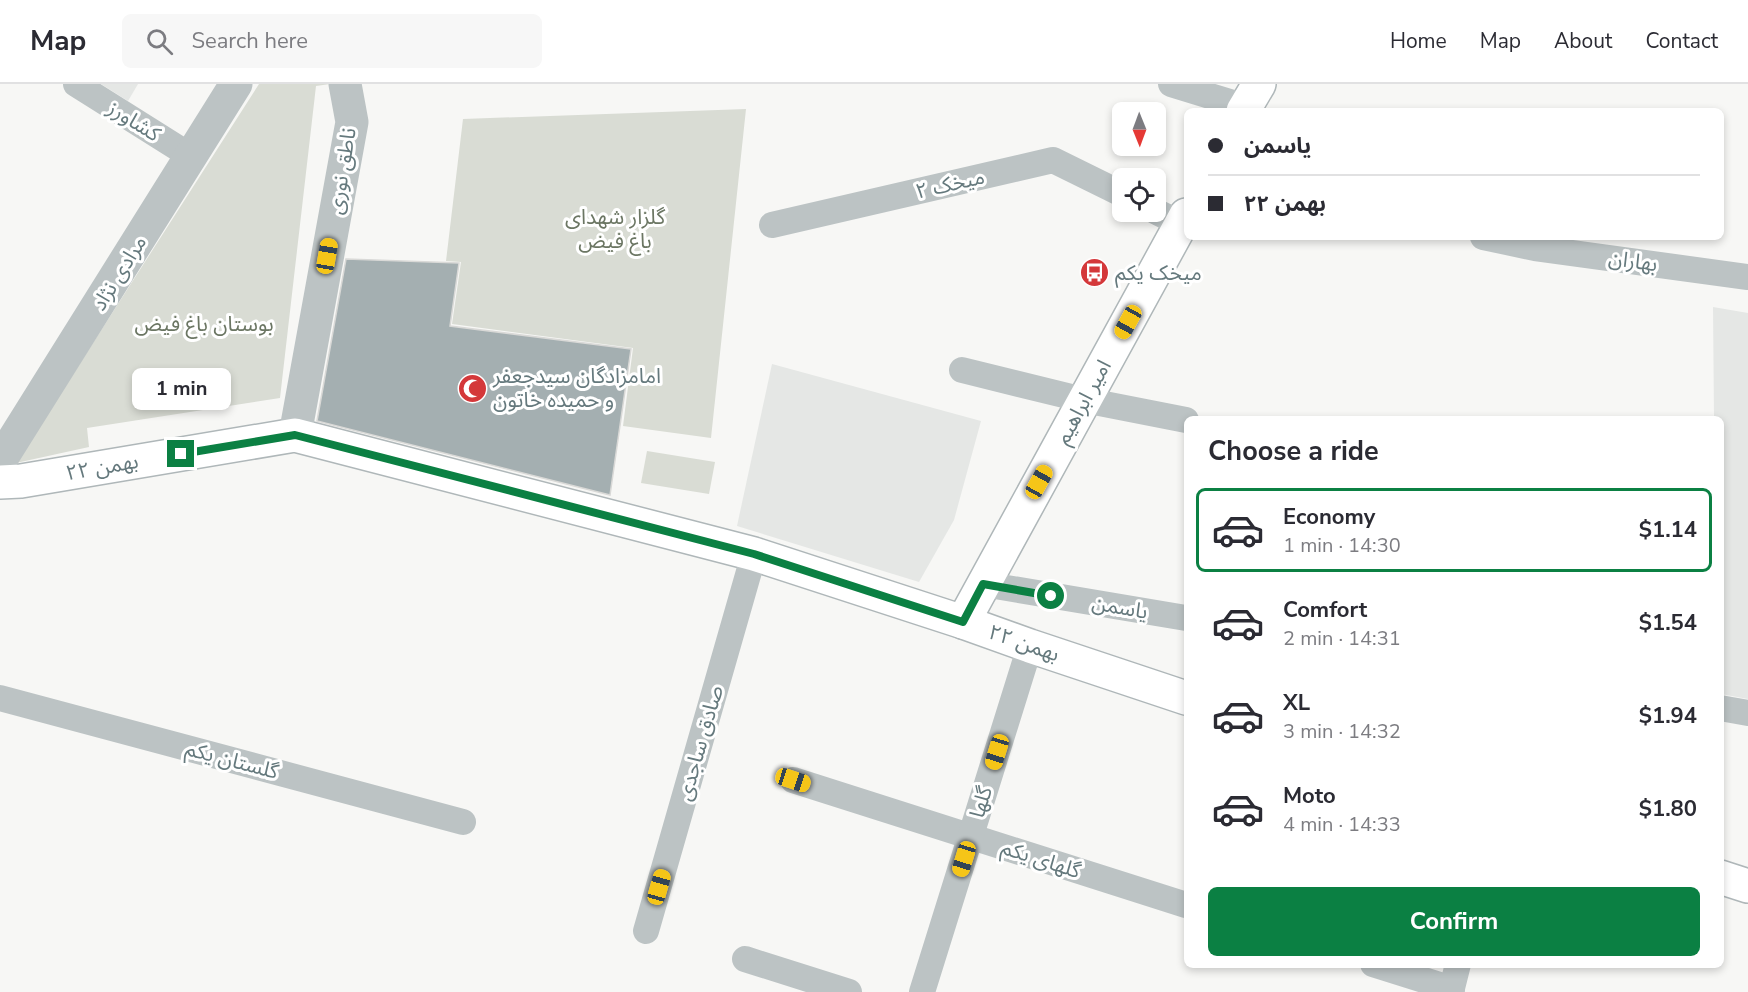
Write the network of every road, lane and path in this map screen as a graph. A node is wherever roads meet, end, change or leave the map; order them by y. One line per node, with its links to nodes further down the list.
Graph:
1 (76, 84): 6 (street, کشاورز)
2 (236, 84): 6 (street, مرادی نژاد)
3 (345, 84): 15 (street, ناطق نوری)
4 (1171, 84): 5 (street)
5 (1249, 101)
6 (192, 157): 16 (street, مرادی نژاد)
7 (1112, 189): 9 (street, میخک ۲)
8 (1174, 217): 13 (main road, امیر ابراهیم)
9 (772, 225)
10 (1497, 240): 11 (street, بهاران)
11 (1748, 277)
12 (962, 370): 13 (street)
13 (1084, 400): 14 (street); 18 (main road, امیر ابراهیم)
14 (1184, 420)
15 (295, 435): 16 (main road, ۲۲ بهمن); 17 (main road, ۲۲ بهمن)
16 (5, 478)
17 (754, 554): 20 (main road, ۲۲ بهمن); 32 (street, صادق ساجدی)
18 (983, 584): 19 (street, یاسمن); 20 (main road, امیر ابراهیم)
19 (1184, 618)
20 (963, 622): 21 (main road, ۲۲ بهمن)
21 (1030, 646): 22 (main road, ۲۲ بهمن); 28 (street, گلها)
22 (1184, 697)
23 (0, 698): 27 (street, گلستان یکم)
24 (1724, 709): 25 (street)
25 (1748, 712)
26 (793, 780): 28 (street, گلهای یکم)
27 (463, 822)
28 (970, 837): 31 (street, گلهای یکم); 38 (street, گلها)
29 (1724, 878): 30 (main road)
30 (1748, 886)
31 (1184, 904)
32 (646, 931)
33 (745, 959): 37 (street)
34 (1385, 968): 36 (street)
35 (1457, 968): 36 (street)
36 (1451, 991)
37 (849, 992)
38 (922, 992)

